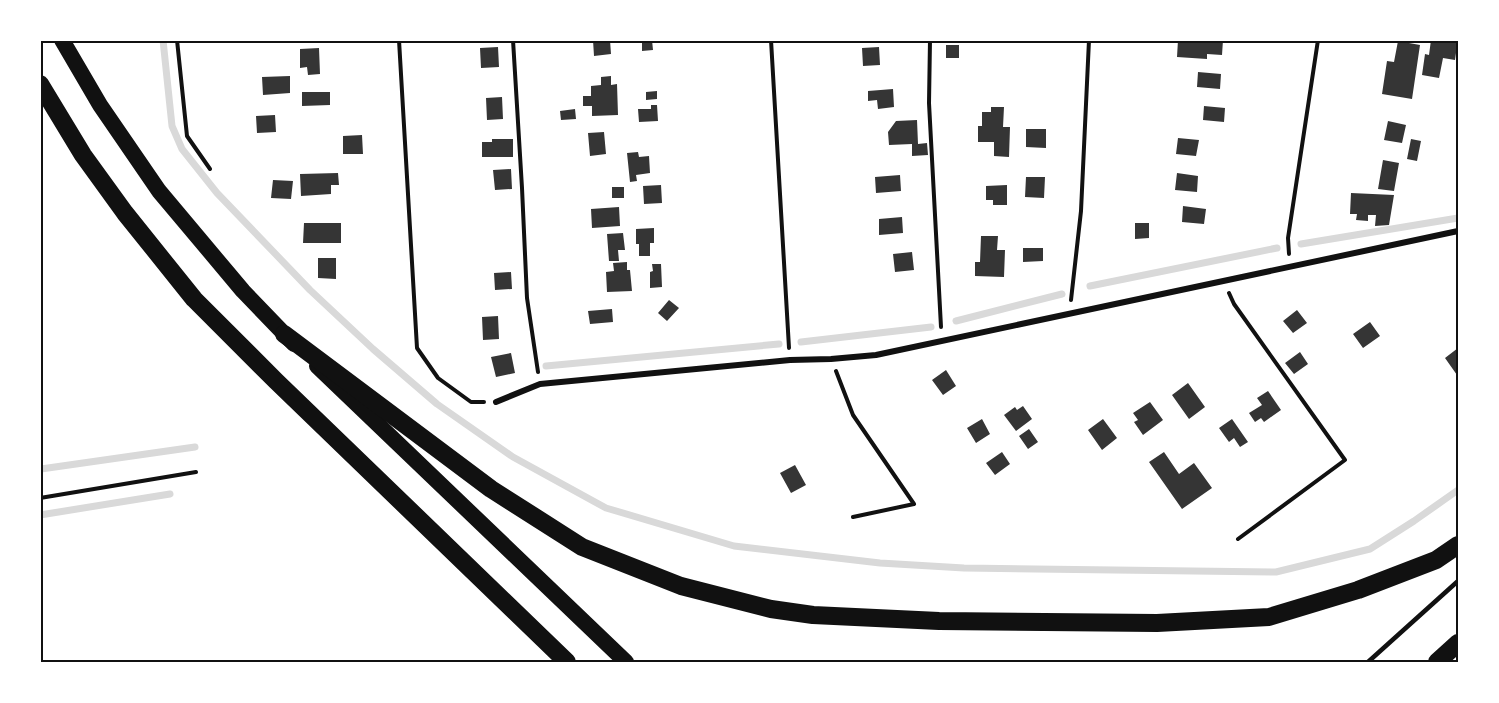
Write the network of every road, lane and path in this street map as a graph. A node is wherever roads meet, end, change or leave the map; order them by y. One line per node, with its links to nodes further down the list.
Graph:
1 (62, 40): 15 (highway)
2 (177, 40): 10 (path)
3 (399, 40): 20 (path)
4 (513, 40): 19 (path)
5 (771, 40): 18 (path)
6 (930, 40): 16 (path)
7 (1089, 40): 14 (path)
8 (1318, 40): 12 (path)
9 (41, 85): 28 (highway)
10 (210, 169)
11 (1458, 231): 12 (street)
12 (1290, 266): 13 (street)
13 (1223, 281): 14 (street); 24 (path)
14 (1070, 313): 16 (street)
15 (284, 334): 25 (highway); 29 (highway)
16 (942, 340): 17 (street)
17 (831, 359): 18 (street); 23 (path)
18 (790, 360): 19 (street)
19 (540, 384): 20 (street)
20 (496, 402)
21 (196, 472): 22 (path)
22 (40, 498)
23 (853, 517)
24 (1238, 538)
25 (1458, 545)
26 (1458, 580): 30 (lane)
27 (1458, 643): 31 (highway)
28 (567, 663)
29 (626, 663)
30 (1368, 663)
31 (1437, 663)

